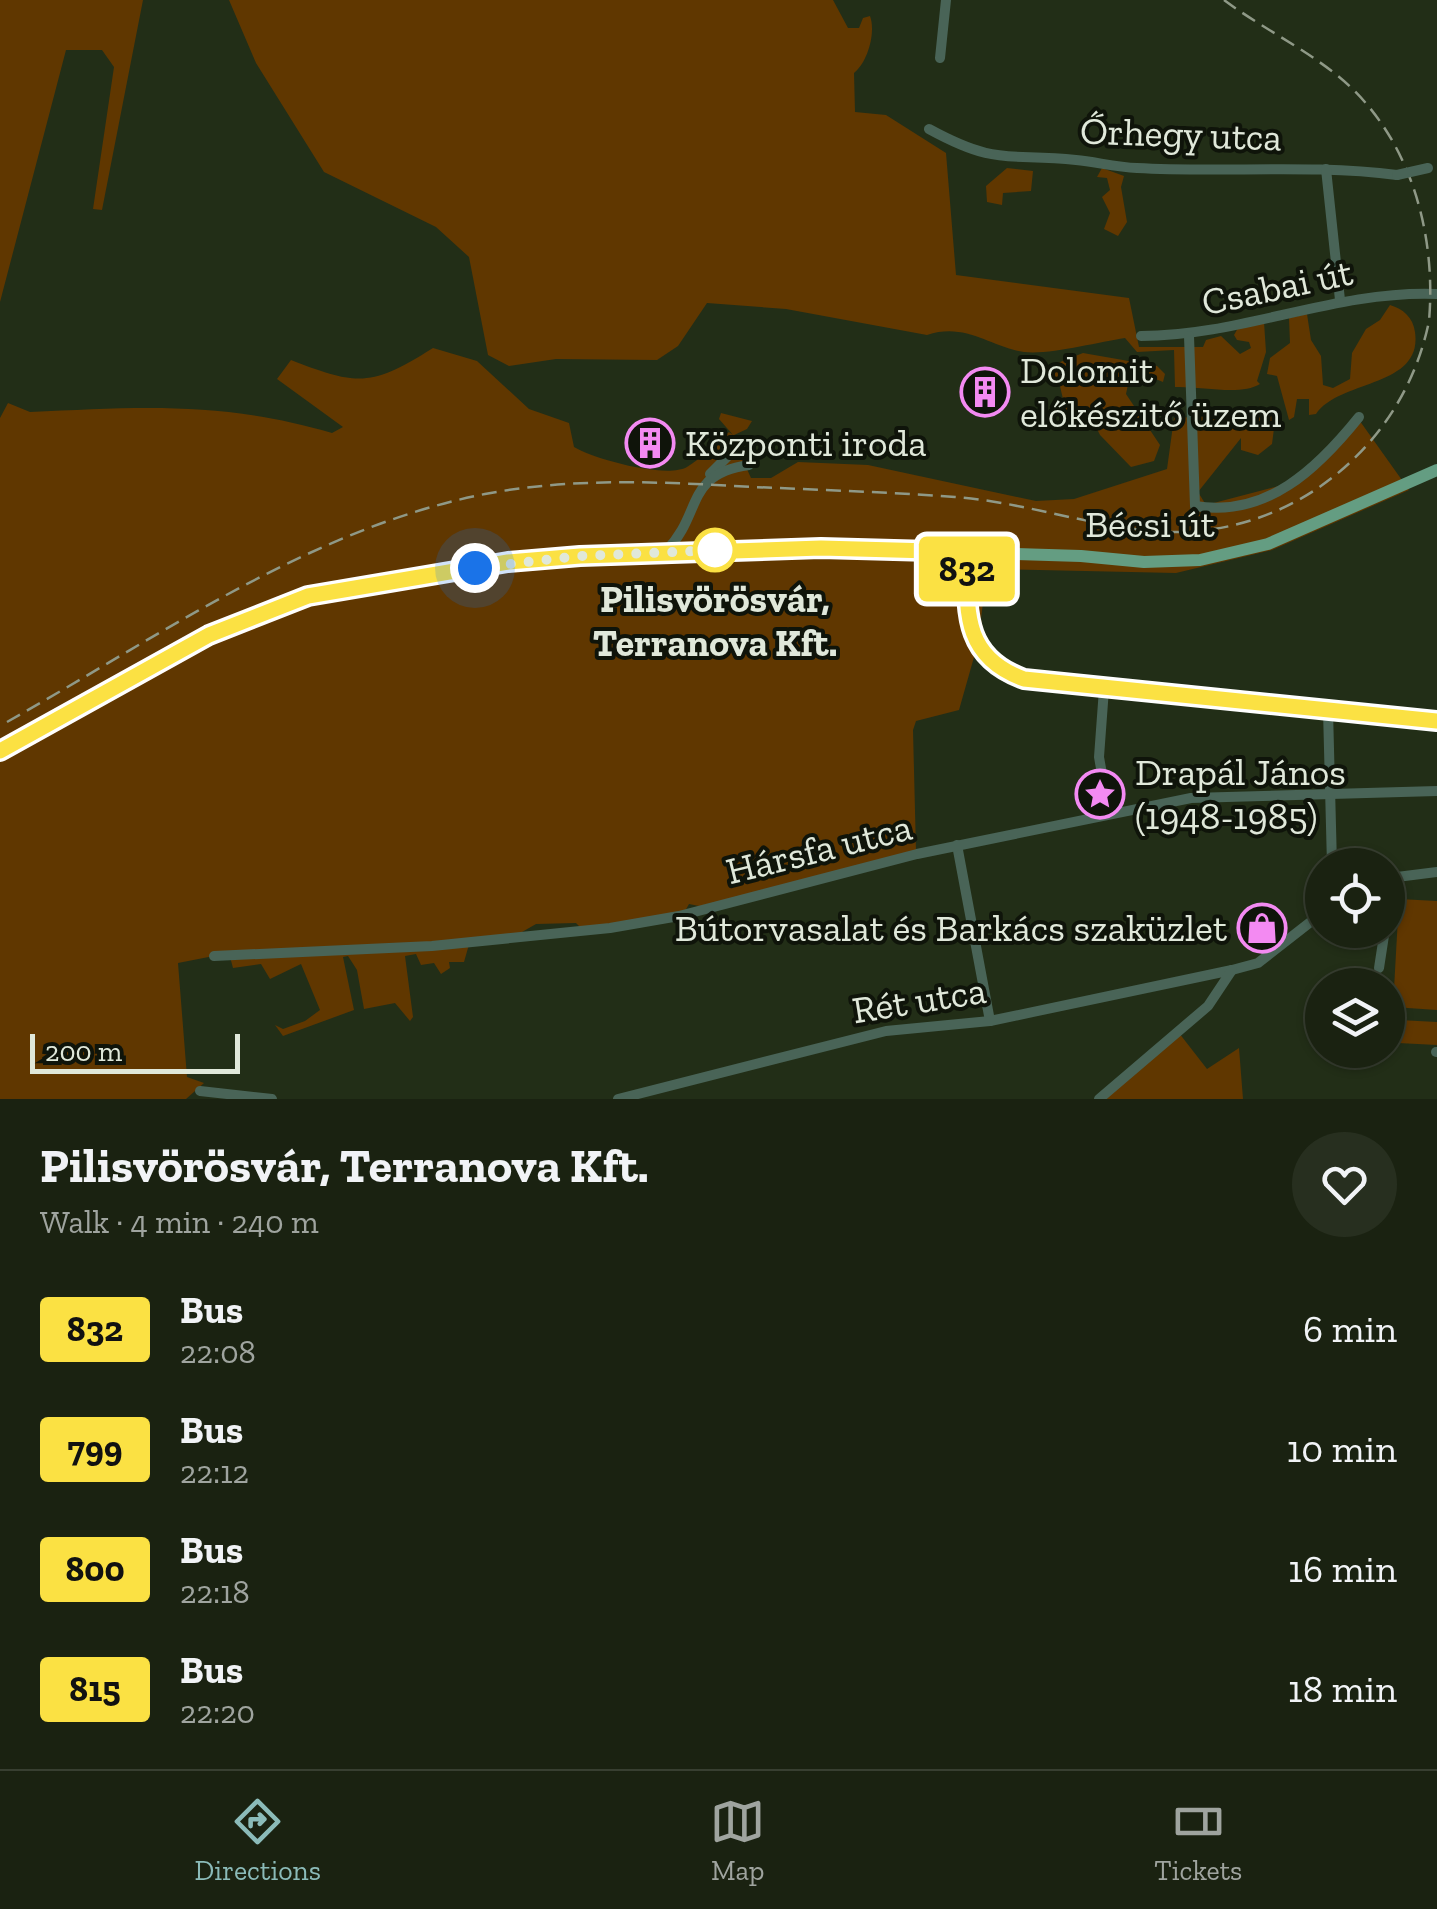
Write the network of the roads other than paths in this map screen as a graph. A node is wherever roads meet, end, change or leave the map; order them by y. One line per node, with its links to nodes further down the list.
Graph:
1 (946, 0): 2 (street)
2 (940, 58)
3 (929, 129): 5 (street, Őrhegy utca)
4 (1432, 167): 5 (street, Őrhegy utca, bridge)
5 (1326, 168): 7 (street)
6 (1431, 294): 7 (street, Csabai út)
7 (1340, 300): 9 (street, Csabai út)
8 (1141, 336): 9 (street, Csabai út)
9 (1189, 336): 10 (street)
10 (1360, 416)
11 (739, 445): 14 (street)
12 (749, 464): 14 (street)
13 (1437, 470): 18 (main road, Bécsi út)
14 (706, 479): 15 (street)
15 (679, 533): 16 (street); 17 (street)
16 (688, 550): 17 (main road, Bécsi út); 18 (main road, Bécsi út)
17 (666, 551): 22 (main road, Bécsi út)
18 (967, 552): 19 (main road)
19 (1104, 689): 20 (main road); 25 (street)
20 (1328, 710): 21 (main road); 24 (street)
21 (1437, 720)
22 (0, 751)
23 (1437, 791): 24 (street, Hársfa utca)
24 (1330, 794): 25 (street, Hársfa utca); 27 (street)
25 (1109, 814): 26 (street, Hársfa utca)
26 (957, 845): 32 (street, Hársfa utca); 35 (street)
27 (1332, 848)
28 (1437, 872): 29 (street)
29 (1405, 876)
30 (1305, 927): 34 (street, Rét utca)
31 (1381, 948): 33 (street)
32 (214, 956)
33 (1379, 968)
34 (1232, 970): 35 (street, Rét utca); 39 (street)
35 (990, 1021): 38 (street, Rét utca)
36 (200, 1091): 37 (street)
37 (272, 1099)
38 (618, 1099)
39 (1099, 1099)

